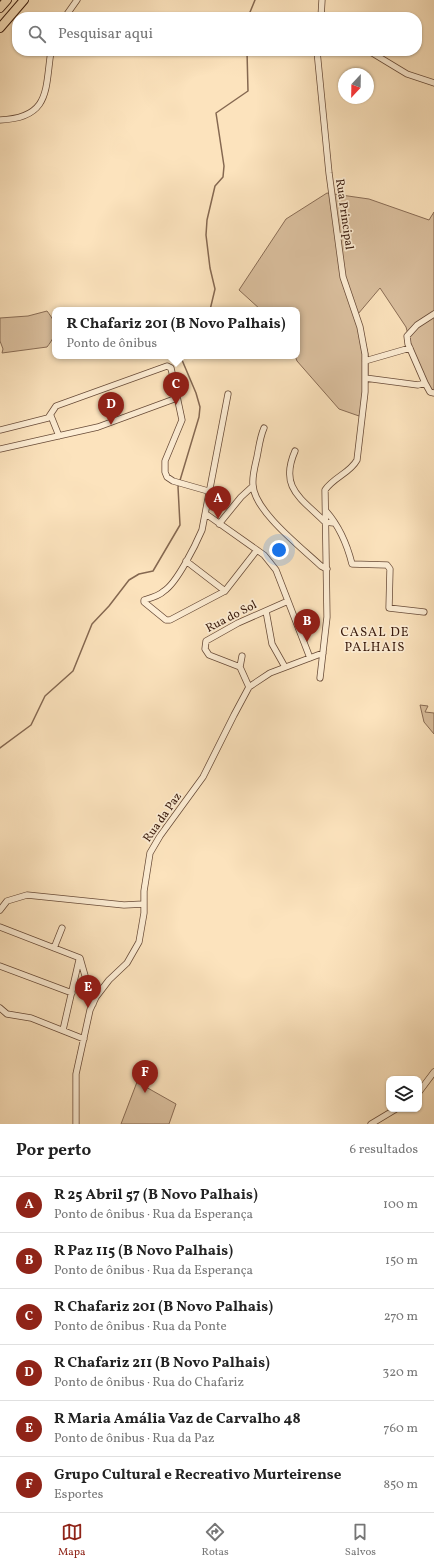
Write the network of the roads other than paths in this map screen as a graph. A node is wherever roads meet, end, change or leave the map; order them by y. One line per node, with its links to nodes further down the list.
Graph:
1 (7, 0): 5 (highway)
2 (24, 0): 6 (highway)
3 (77, 0): 7 (street)
4 (322, 0): 8 (street)
5 (0, 8)
6 (14, 12)
7 (69, 12)
8 (321, 12)
9 (12, 14): 10 (highway)
10 (0, 28)
11 (51, 56): 15 (street)
12 (317, 56): 18 (street, Rua Principal)
13 (377, 56): 14 (street)
14 (434, 83)
15 (0, 120)
16 (434, 314): 17 (street)
17 (410, 348): 18 (street); 20 (street)
18 (365, 361): 19 (street, Rua Principal)
19 (365, 378): 20 (street); 34 (street, Rua Principal)
20 (425, 383): 21 (street)
21 (434, 392)
22 (228, 394): 31 (street)
23 (177, 398): 24 (street); 27 (street); 31 (street)
24 (51, 416): 26 (street); 27 (street)
25 (264, 428): 30 (street)
26 (0, 430)
27 (59, 436): 28 (street)
28 (0, 449)
29 (295, 451): 36 (street)
30 (253, 486): 32 (street); 33 (street)
31 (208, 491): 35 (street)
32 (246, 494): 33 (street); 38 (street)
33 (257, 500): 41 (street)
34 (326, 511): 36 (street, Rua Principal); 37 (street)
35 (206, 514): 38 (street); 40 (street)
36 (325, 522): 37 (street); 41 (street, Rua Principal)
37 (334, 522): 45 (street)
38 (219, 524): 39 (street)
39 (257, 550): 42 (street); 43 (street)
40 (186, 561): 42 (street); 42 (street)
41 (327, 569): 46 (street, Rua Principal)
42 (225, 591)
43 (288, 601): 44 (street, Rua do Sol); 48 (street)
44 (266, 611): 49 (street, Rua do Sol); 50 (street)
45 (424, 612)
46 (323, 653): 48 (street, Rua da Paz); 51 (street, Rua Principal)
47 (242, 656): 49 (street)
48 (310, 658): 50 (street, Rua da Paz)
49 (240, 667): 52 (street)
50 (285, 667): 52 (street, Rua da Paz)
51 (320, 678)
52 (249, 687): 53 (street, Rua da Paz)
53 (144, 904): 54 (street); 61 (street, Rua da Paz)
54 (0, 910)
55 (0, 927): 57 (street)
56 (62, 928): 57 (street)
57 (54, 948): 58 (street)
58 (80, 958): 60 (street); 61 (street)
59 (0, 966): 60 (street)
60 (72, 994): 63 (street)
61 (92, 1004): 64 (street, Rua da Paz)
62 (0, 1008): 63 (street)
63 (63, 1030): 64 (street)
64 (84, 1038): 68 (street, Rua da Paz)
65 (434, 1072): 66 (street)
66 (422, 1088)
67 (391, 1112): 69 (street)
68 (76, 1124)
69 (371, 1124)

